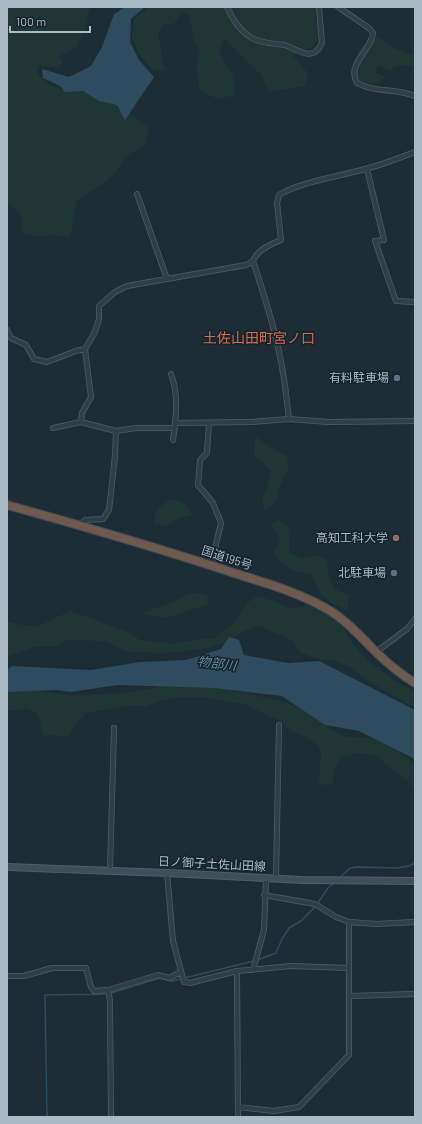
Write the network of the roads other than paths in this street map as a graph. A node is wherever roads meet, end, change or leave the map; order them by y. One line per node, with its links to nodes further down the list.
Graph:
1 (227, 7): 2 (street)
2 (318, 7)
3 (338, 7): 4 (street)
4 (415, 96)
5 (415, 152): 6 (street)
6 (366, 169): 8 (street); 10 (street)
7 (137, 194): 9 (street)
8 (253, 261): 9 (street); 14 (street)
9 (167, 279): 12 (street)
10 (415, 302)
11 (7, 330): 12 (street)
12 (85, 349): 16 (street)
13 (171, 374): 18 (street)
14 (289, 419): 15 (street); 17 (street)
15 (415, 421)
16 (81, 422): 19 (street); 20 (street)
17 (209, 423): 18 (street); 24 (street)
18 (175, 426): 20 (street); 21 (street)
19 (53, 428)
20 (116, 431): 23 (street)
21 (173, 440)
22 (7, 505): 23 (highway, 国道195号)
23 (79, 525): 24 (highway, 国道195号)
24 (211, 566): 26 (highway, 国道195号)
25 (415, 619): 26 (street)
26 (376, 652): 27 (highway, 国道195号)
27 (415, 683)
28 (279, 725): 34 (street)
29 (114, 728): 31 (street)
30 (7, 867): 31 (main road, 日ノ御子土佐山田線)
31 (110, 871): 32 (main road, 日ノ御子土佐山田線)
32 (167, 873): 33 (main road, 日ノ御子土佐山田線); 42 (street)
33 (266, 878): 34 (main road, 日ノ御子土佐山田線); 36 (street)
34 (276, 878): 35 (main road, 日ノ御子土佐山田線)
35 (415, 881)
36 (264, 896): 37 (street); 40 (street)
37 (349, 922): 38 (street); 39 (street)
38 (415, 922)
39 (349, 968): 40 (street); 46 (street)
40 (253, 970): 41 (street)
41 (237, 971): 42 (street); 47 (street)
42 (181, 973): 44 (street)
43 (7, 976): 44 (street)
44 (108, 990): 48 (street)
45 (415, 994): 46 (street)
46 (350, 996): 47 (street)
47 (238, 1107): 49 (street)
48 (111, 1117)
49 (238, 1117)

